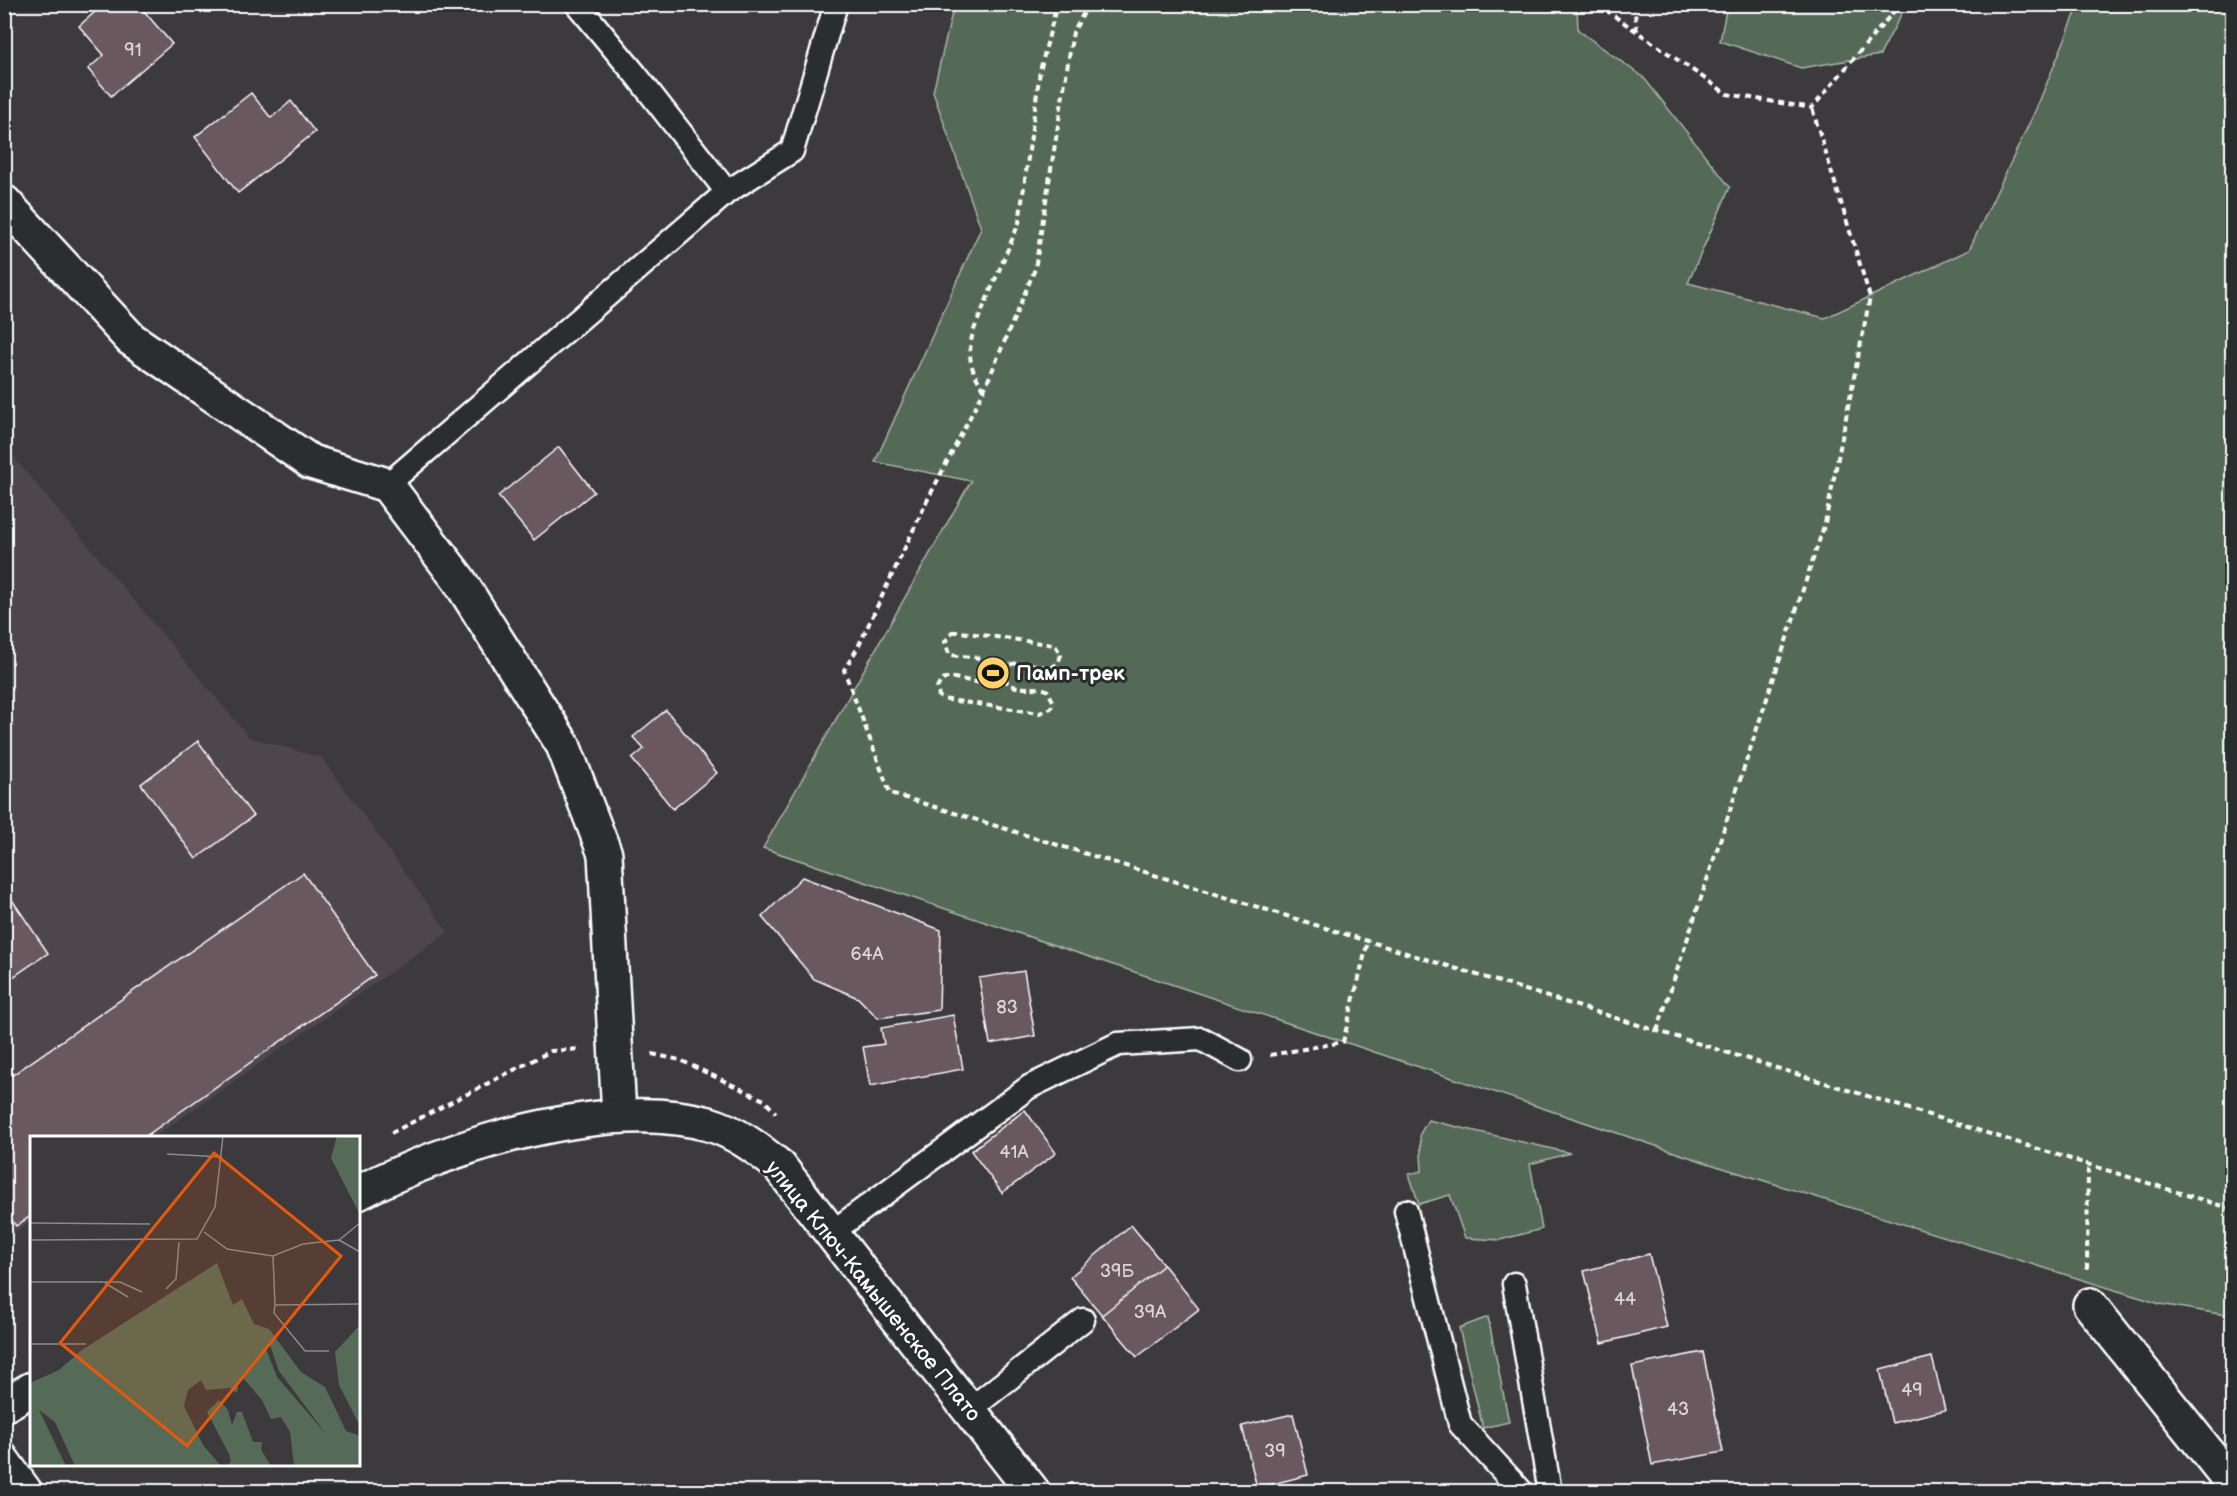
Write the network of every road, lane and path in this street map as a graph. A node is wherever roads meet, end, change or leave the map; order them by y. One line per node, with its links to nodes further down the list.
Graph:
1 (577, 4): 10 (lane)
2 (836, 4): 10 (lane)
3 (1057, 4): 12 (path)
4 (1089, 4): 12 (path)
5 (1597, 4): 8 (path)
6 (1634, 4): 8 (path)
7 (1900, 4): 9 (path)
8 (1637, 32): 9 (path)
9 (1812, 108): 16 (path)
10 (727, 192): 13 (lane)
11 (4, 202): 13 (street)
12 (984, 390): 15 (path)
13 (387, 485): 18 (street)
14 (1036, 713): 14 (path)
15 (1368, 941): 16 (path); 17 (path)
16 (1657, 1031): 19 (path)
17 (1240, 1060): 23 (lane)
18 (619, 1116): 20 (street, улица Ключ-Камышенское Плато); 23 (street, улица Ключ-Камышенское Плато)
19 (2088, 1164): 21 (path); 25 (path)
20 (360, 1192)
21 (2232, 1209)
22 (1406, 1211): 34 (lane)
23 (831, 1233): 29 (street, улица Ключ-Камышенское Плато)
24 (1514, 1284): 35 (lane)
25 (2090, 1305): 31 (street)
26 (1083, 1320): 29 (lane)
27 (30, 1390): 28 (street)
28 (4, 1405)
29 (968, 1411): 33 (street, улица Ключ-Камышенское Плато)
30 (4, 1453): 32 (lane)
31 (2232, 1483)
32 (32, 1491)
33 (1033, 1491)
34 (1522, 1491)
35 (1550, 1491)

